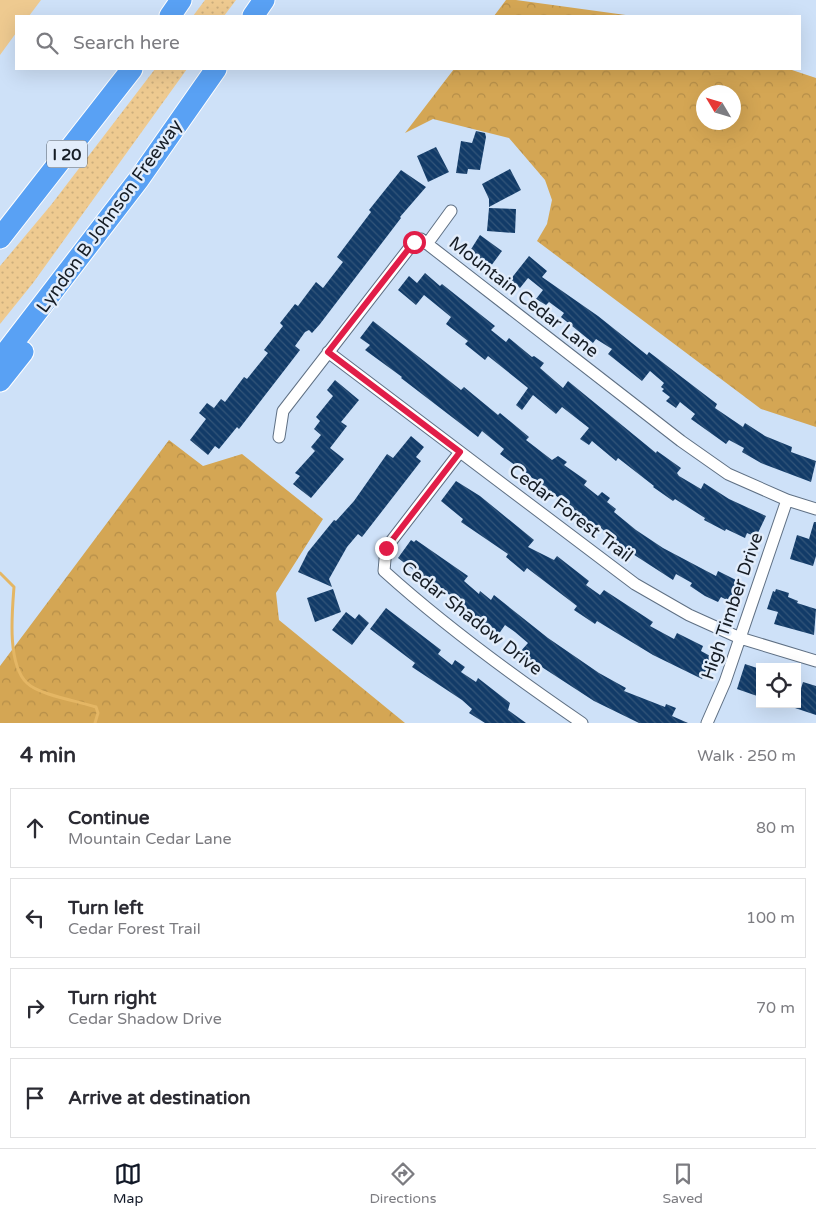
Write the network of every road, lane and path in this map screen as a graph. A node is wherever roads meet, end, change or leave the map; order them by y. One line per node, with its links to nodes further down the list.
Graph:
1 (181, 0): 3 (highway)
2 (264, 0): 4 (highway)
3 (171, 15)
4 (254, 15)
5 (131, 70): 9 (highway, I 20)
6 (215, 70): 8 (highway, Lyndon B Johnson Freeway)
7 (451, 210): 10 (street)
8 (104, 226): 12 (highway, Lyndon B Johnson Freeway); 13 (highway)
9 (0, 238)
10 (428, 244): 11 (street, Mountain Cedar Lane); 16 (street, Mountain Cedar Lane)
11 (328, 352): 14 (street, Mountain Cedar Lane); 15 (street, Cedar Forest Trail)
12 (0, 360)
13 (0, 381)
14 (279, 437)
15 (460, 452): 18 (street, Cedar Forest Trail); 20 (street, Cedar Shadow Drive)
16 (787, 500): 17 (street, Mountain Cedar Lane); 18 (street, High Timber Drive)
17 (816, 509)
18 (740, 638): 19 (street, Cedar Forest Trail); 21 (street, High Timber Drive)
19 (816, 661)
20 (582, 723)
21 (708, 723)

